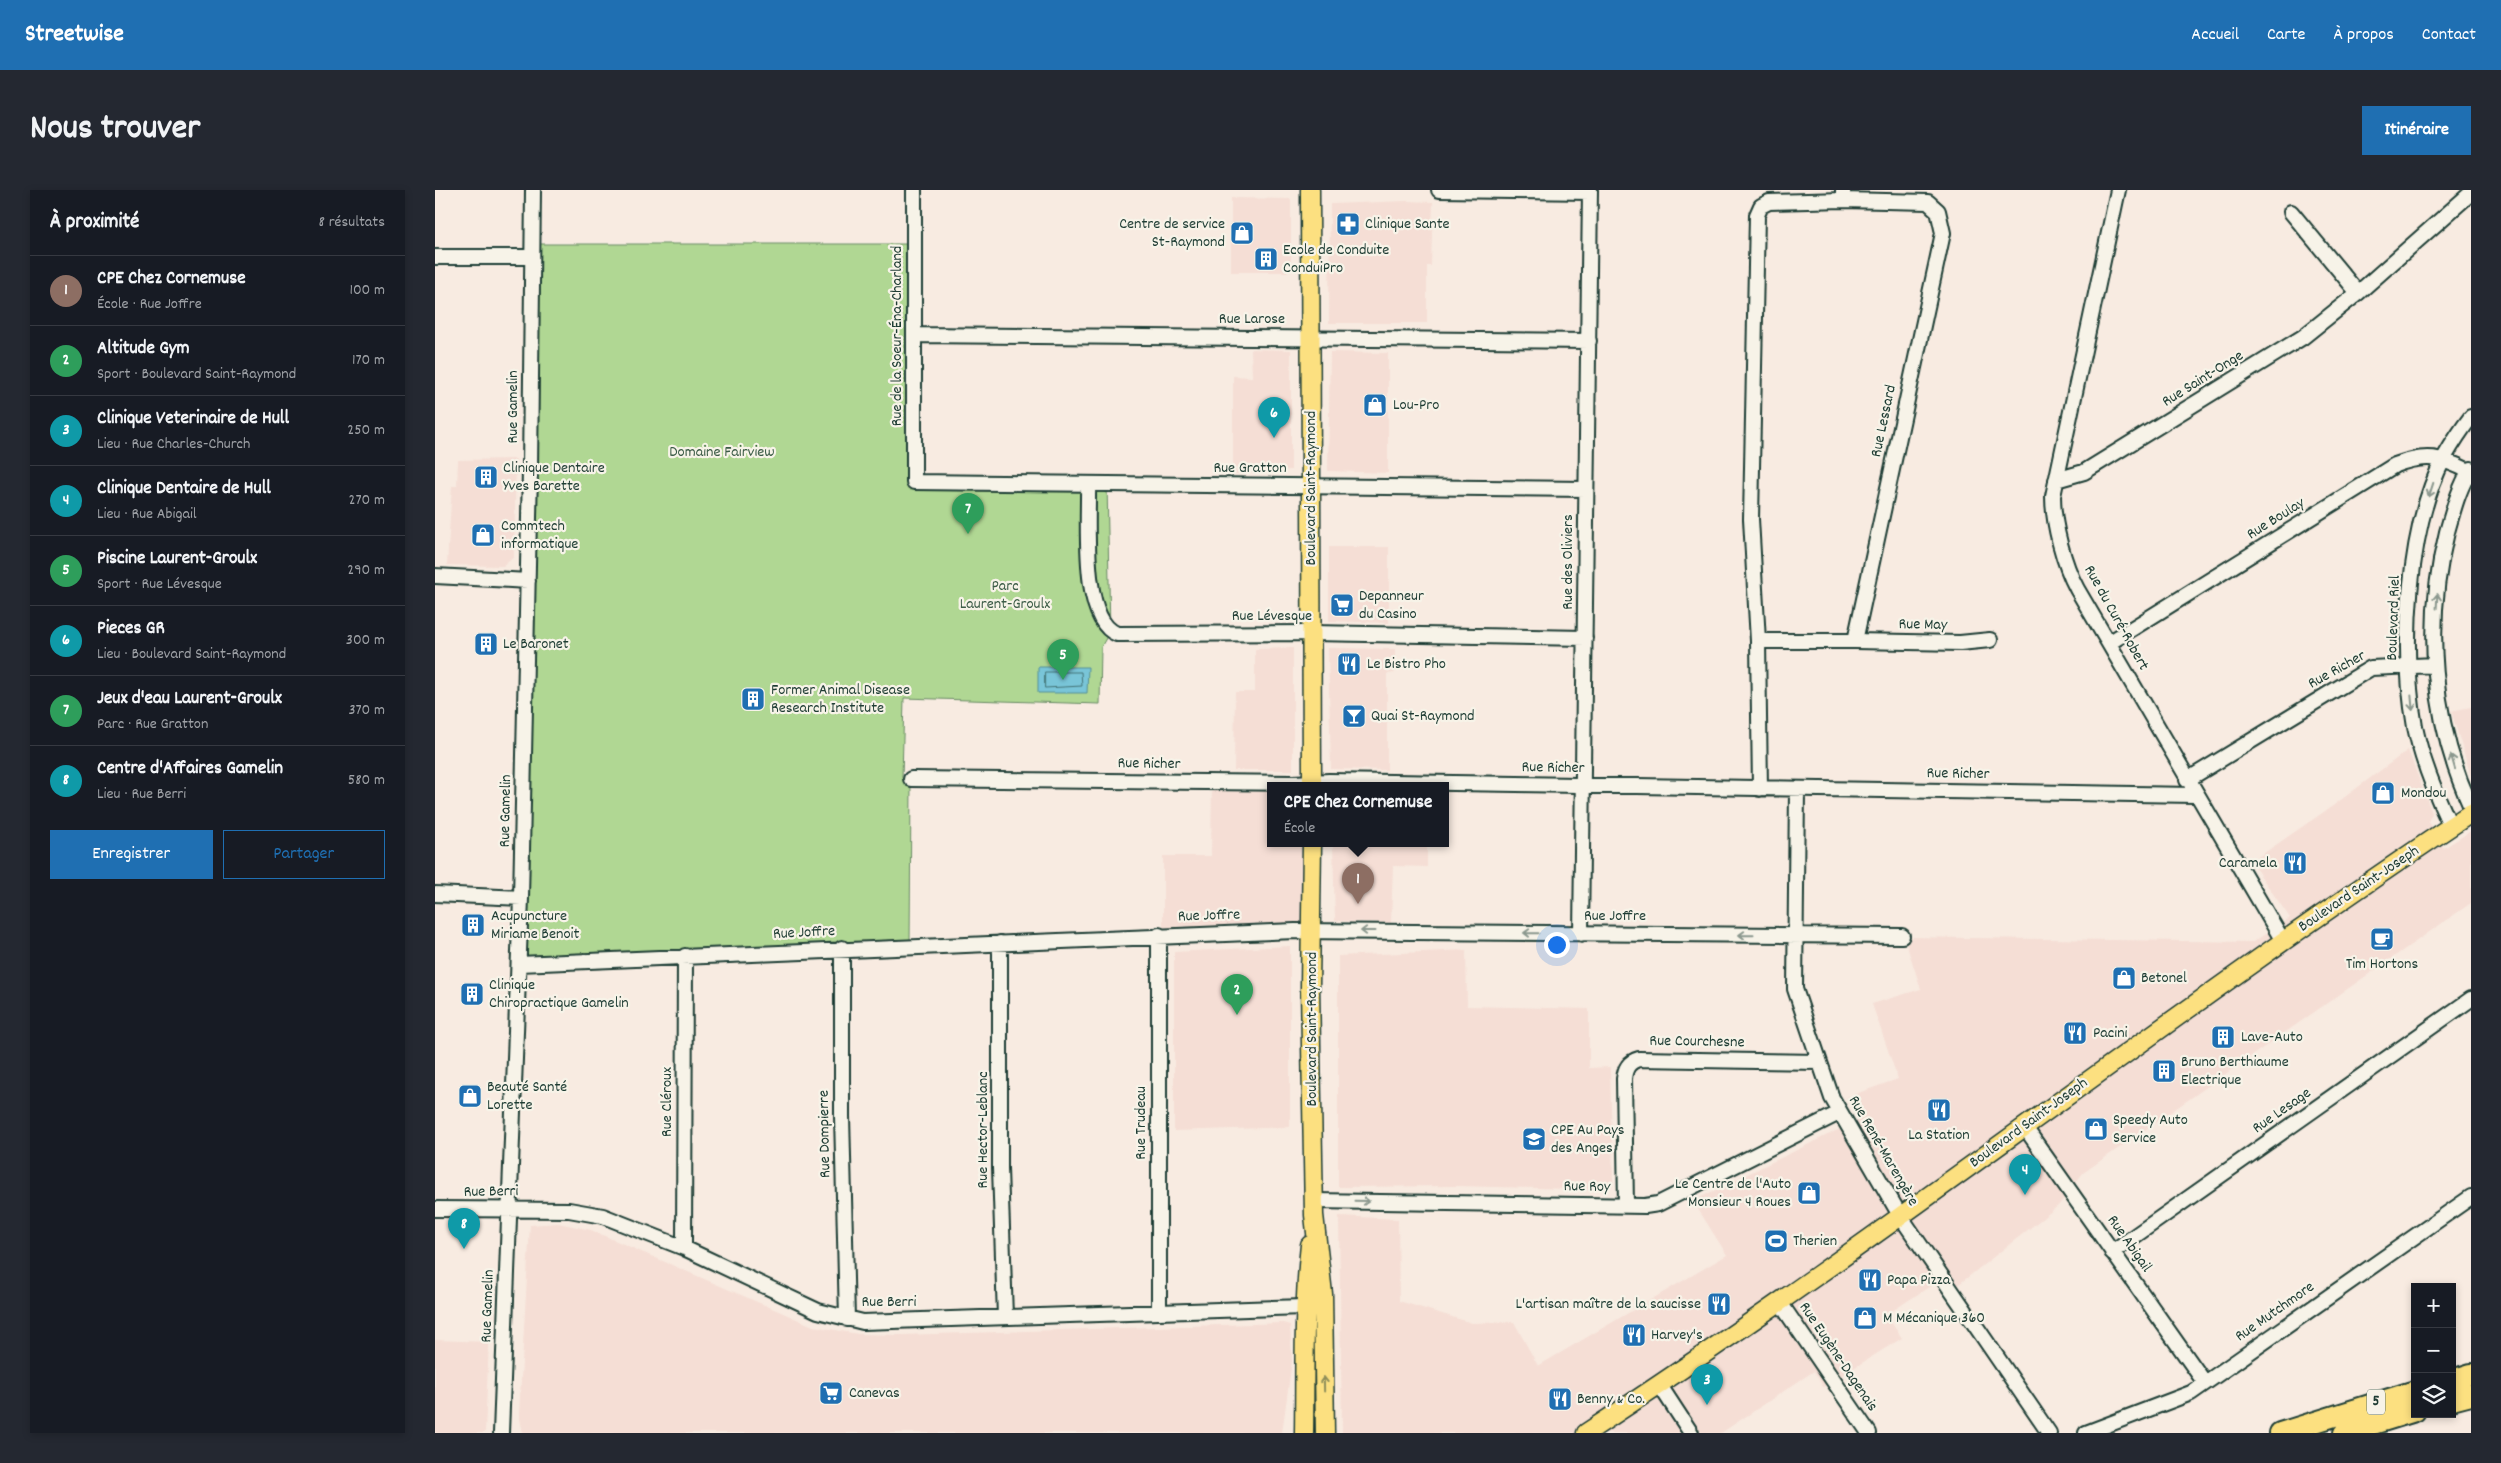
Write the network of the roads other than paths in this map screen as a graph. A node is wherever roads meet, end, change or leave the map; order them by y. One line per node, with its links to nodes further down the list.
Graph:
1 (533, 190): 10 (street, Rue Gamelin)
2 (914, 190): 13 (street, Rue de la Soeur-Éna-Charland)
3 (1310, 190): 14 (main road, Boulevard Saint-Raymond)
4 (1439, 190): 6 (street)
5 (2118, 190): 19 (street, Rue du Curé-Robert)
6 (1590, 191): 15 (street, Rue des Oliviers)
7 (2471, 193): 12 (street, Rue Saint-Onge)
8 (1843, 195): 29 (street, Rue Lessard); 30 (street, Rue Lessard)
9 (2291, 212): 12 (street)
10 (533, 257): 11 (street); 25 (street, Rue Gamelin)
11 (435, 258)
12 (2359, 293): 19 (street, Rue Saint-Onge)
13 (914, 335): 14 (street, Rue Larose); 20 (street, Rue de la Soeur-Éna-Charland)
14 (1311, 337): 15 (street, Rue Larose); 22 (main road, Boulevard Saint-Raymond)
15 (1589, 341): 23 (street, Rue des Oliviers)
16 (2471, 417): 17 (street, Boulevard Riel)
17 (2444, 459): 18 (street, Rue Boulay); 31 (street, Rue Boulay); 33 (street, Boulevard Riel, one-way to 33)
18 (2470, 470): 32 (street, one-way to 18)
19 (2056, 480): 31 (street, Rue du Curé-Robert)
20 (914, 482): 21 (street, Rue Gratton)
21 (1088, 484): 22 (street, Rue Gratton); 26 (street, Rue Lévesque)
22 (1311, 486): 23 (street, Rue Gratton); 26 (main road, Boulevard Saint-Raymond)
23 (1586, 489): 27 (street, Rue des Oliviers)
24 (435, 576): 25 (street)
25 (528, 581): 48 (street, Rue Gamelin)
26 (1311, 634): 27 (street, Rue Lévesque); 36 (main road, Boulevard Saint-Raymond)
27 (1585, 638): 39 (street, Rue des Oliviers)
28 (1990, 640): 30 (street, Rue May)
29 (1758, 641): 30 (street); 40 (street, Rue Lessard)
30 (1855, 641)
31 (2109, 643): 35 (street, Rue du Curé-Robert)
32 (2435, 665): 33 (street, Rue Richer); 43 (street, one-way to 32)
33 (2409, 666): 35 (street, Rue Richer); 45 (street, Boulevard Riel, one-way to 45)
34 (911, 779): 37 (street, Rue Richer)
35 (2187, 780): 42 (street, Rue du Curé-Robert)
36 (1312, 782)
37 (1267, 783)
38 (1449, 785): 39 (street, Rue Richer)
39 (1583, 786): 40 (street, Rue Richer); 50 (street, Rue des Oliviers)
40 (1760, 789): 41 (street, Rue Richer)
41 (1797, 789): 42 (street, Rue Richer); 52 (street, Rue René-Marengère)
42 (2195, 795): 54 (street, Rue du Curé-Robert)
43 (2471, 807)
44 (2471, 813): 45 (main road, Boulevard Saint-Joseph)
45 (2451, 826): 54 (main road, Boulevard Saint-Joseph)
46 (1312, 847): 49 (main road, Boulevard Saint-Raymond)
47 (435, 894): 48 (street)
48 (521, 898): 58 (street, Rue Gamelin)
49 (1312, 931): 50 (street, Rue Joffre, one-way to 49); 51 (street, Rue Joffre); 65 (main road, Boulevard Saint-Raymond)
50 (1581, 934): 52 (street, Rue Joffre, one-way to 50)
51 (1159, 935): 55 (street, Rue Joffre); 73 (street, Rue Trudeau)
52 (1794, 936): 53 (street, Rue Joffre); 60 (street, Rue René-Marengère)
53 (1901, 936)
54 (2283, 941): 62 (main road, Boulevard Saint-Joseph)
55 (1000, 943): 56 (street, Rue Joffre); 74 (street, Rue Hector-Leblanc)
56 (842, 948): 57 (street, Rue Joffre); 75 (street, Rue Dompierre)
57 (685, 956): 58 (street, Rue Joffre); 69 (street, Rue Cléroux)
58 (519, 964): 67 (street, Rue Gamelin)
59 (2471, 999): 70 (street, Rue Lesage)
60 (1819, 1062): 61 (street, Rue René-Marengère); 64 (street, Rue Courchesne)
61 (1839, 1113): 64 (street, Rue Roy); 68 (street, Rue René-Marengère)
62 (2024, 1126): 68 (main road, Boulevard Saint-Joseph); 70 (street, Rue Abigail)
63 (2471, 1197): 78 (street, Rue Mutchmore)
64 (1626, 1206): 65 (street, Rue Roy, one-way to 64)
65 (1313, 1208): 72 (main road, Boulevard Saint-Raymond); 86 (main road, Boulevard Saint-Raymond, one-way to 65)
66 (435, 1209): 67 (street, Rue Berri)
67 (509, 1209): 69 (street, Rue Berri); 84 (street, Rue Gamelin)
68 (1901, 1217): 71 (main road, Boulevard Saint-Joseph); 90 (street, Rue René-Marengère)
69 (685, 1248): 75 (street, Rue Berri)
70 (2112, 1252): 78 (street, Rue Abigail)
71 (1779, 1301): 79 (main road, Boulevard Saint-Joseph); 89 (street, Rue Eugène-Dagenais)
72 (1304, 1307): 73 (street, Rue Berri); 85 (main road, Boulevard Saint-Raymond)
73 (1159, 1311): 74 (street, Rue Berri)
74 (1005, 1317): 75 (street, Rue Berri)
75 (847, 1319)
76 (2471, 1374): 77 (highway)
77 (2456, 1379)
78 (2205, 1383): 91 (street, Rue Mutchmore)
79 (1659, 1384): 87 (main road, Boulevard Saint-Joseph); 88 (street)
80 (2411, 1392): 92 (highway, 5)
81 (2471, 1395): 82 (highway)
82 (2456, 1399)
83 (2411, 1412): 93 (highway, 5)
84 (501, 1433)
85 (1304, 1433)
86 (1325, 1433)
87 (1586, 1433)
88 (1691, 1433)
89 (1869, 1433)
90 (2049, 1433)
91 (2086, 1433)
92 (2280, 1433)
93 (2344, 1433)

